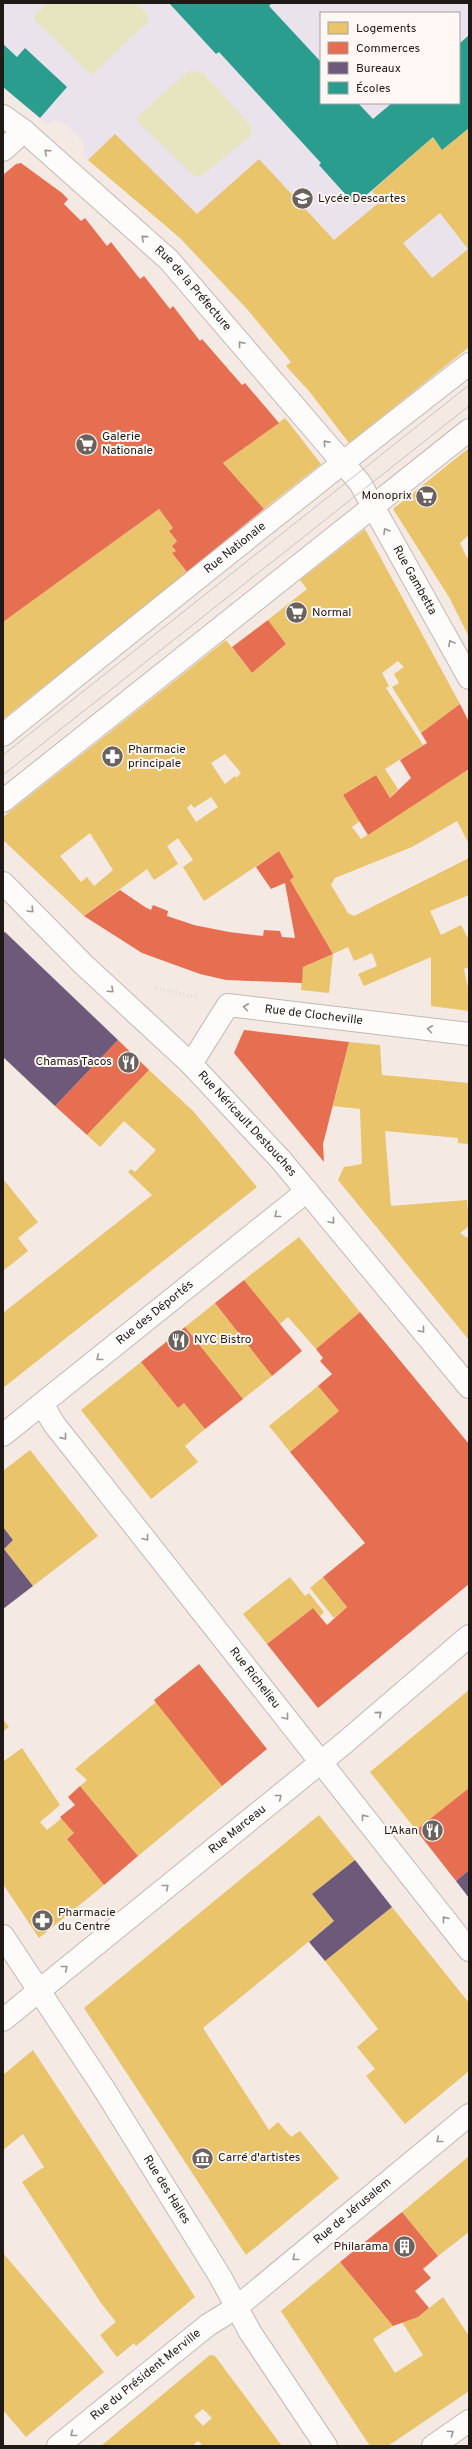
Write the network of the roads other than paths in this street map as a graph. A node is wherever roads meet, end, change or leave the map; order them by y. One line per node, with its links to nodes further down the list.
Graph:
1 (3, 116): 2 (street, Rue de la Préfecture)
2 (24, 131): 3 (street); 6 (street, Rue de la Préfecture, one-way to 2)
3 (3, 150)
4 (469, 364): 6 (street, Rue Nationale)
5 (469, 430): 8 (street)
6 (344, 464): 7 (street, Rue de la Préfecture); 10 (street, Rue Nationale)
7 (360, 483): 8 (street, Rue Gambetta)
8 (373, 507): 9 (street, Rue Gambetta, one-way to 8); 11 (street)
9 (469, 678)
10 (3, 735)
11 (3, 801)
12 (3, 883): 14 (street, Rue Néricault Destouches, one-way to 14)
13 (469, 1034): 14 (street, Rue de Clocheville, one-way to 14)
14 (191, 1064): 15 (street, Rue Néricault Destouches)
15 (307, 1191): 16 (street, Rue Néricault Destouches, one-way to 16); 17 (street, Rue des Déportés, one-way to 17)
16 (469, 1387)
17 (42, 1404): 18 (street, Rue des Déportés); 20 (street, Rue Richelieu, one-way to 20)
18 (3, 1435)
19 (469, 1636): 20 (street, Rue Marceau, one-way to 19)
20 (321, 1762): 22 (street, Rue Richelieu, one-way to 20); 23 (street, Rue Marceau, one-way to 20)
21 (3, 1936): 23 (street, Rue des Halles)
22 (469, 1950)
23 (39, 1990): 24 (street, Rue Marceau); 26 (street, Rue des Halles)
24 (3, 2020)
25 (469, 2115): 26 (street, Rue de Jérusalem, one-way to 26)
26 (237, 2307): 28 (street, Rue du Président Merville, one-way to 28); 29 (street, Rue des Halles)
27 (469, 2421): 30 (street, one-way to 27)
28 (58, 2446)
29 (326, 2446)
30 (433, 2446)

